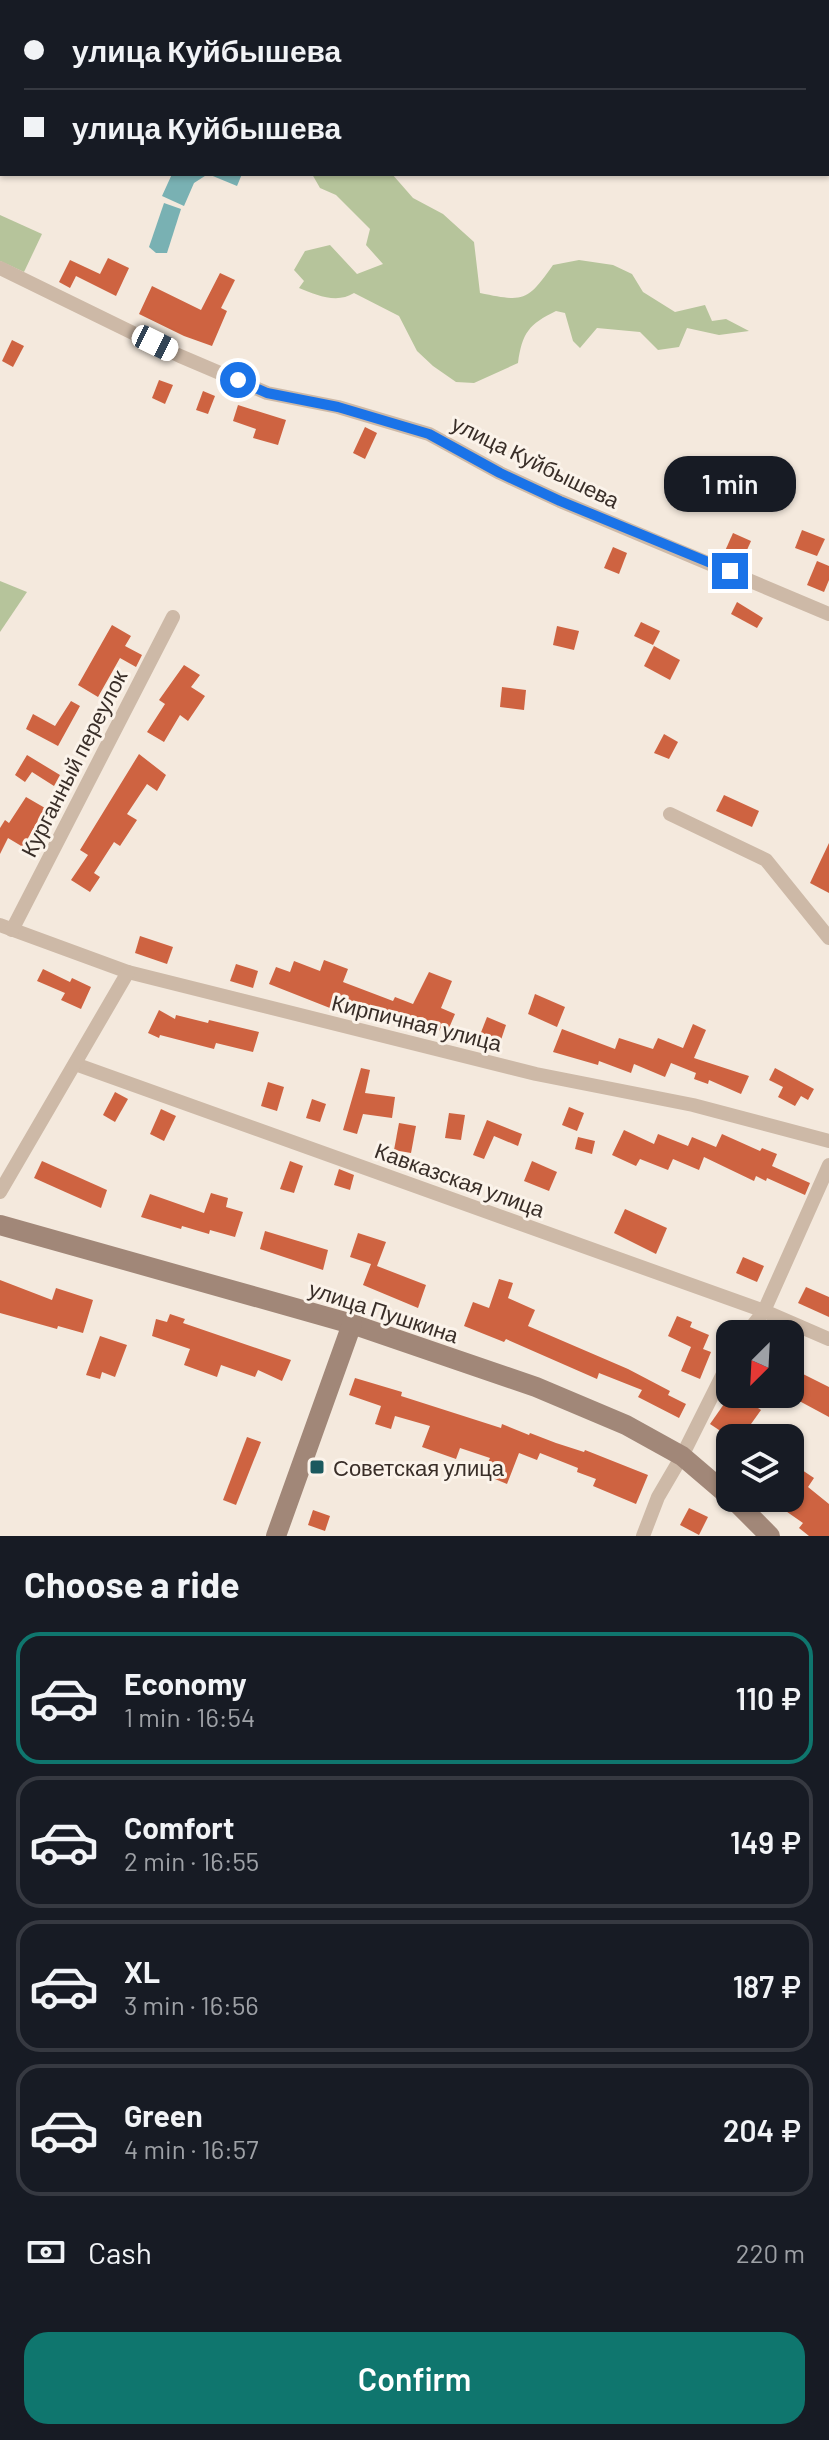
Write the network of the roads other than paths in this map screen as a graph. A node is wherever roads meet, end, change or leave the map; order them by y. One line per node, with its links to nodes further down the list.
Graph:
1 (0, 268): 2 (street, улица Куйбышева)
2 (829, 614)
3 (173, 617): 5 (street, Курганный переулок)
4 (670, 814): 6 (street)
5 (6, 927): 7 (street, Кирпичная улица)
6 (829, 938)
7 (128, 972): 8 (street); 9 (street, Кирпичная улица)
8 (75, 1064): 11 (street); 13 (street, Кавказская улица)
9 (829, 1141)
10 (829, 1165): 13 (street)
11 (0, 1192)
12 (0, 1225): 15 (main road, улица Пушкина)
13 (764, 1311): 14 (street); 16 (street, Кавказская улица)
14 (757, 1320)
15 (352, 1324): 18 (main road, улица Пушкина); 21 (main road)
16 (829, 1339)
17 (716, 1388): 18 (street)
18 (682, 1456): 19 (main road, улица Пушкина); 22 (street)
19 (716, 1484)
20 (748, 1512): 23 (main road, улица Пушкина)
21 (276, 1536)
22 (643, 1536)
23 (770, 1536)

